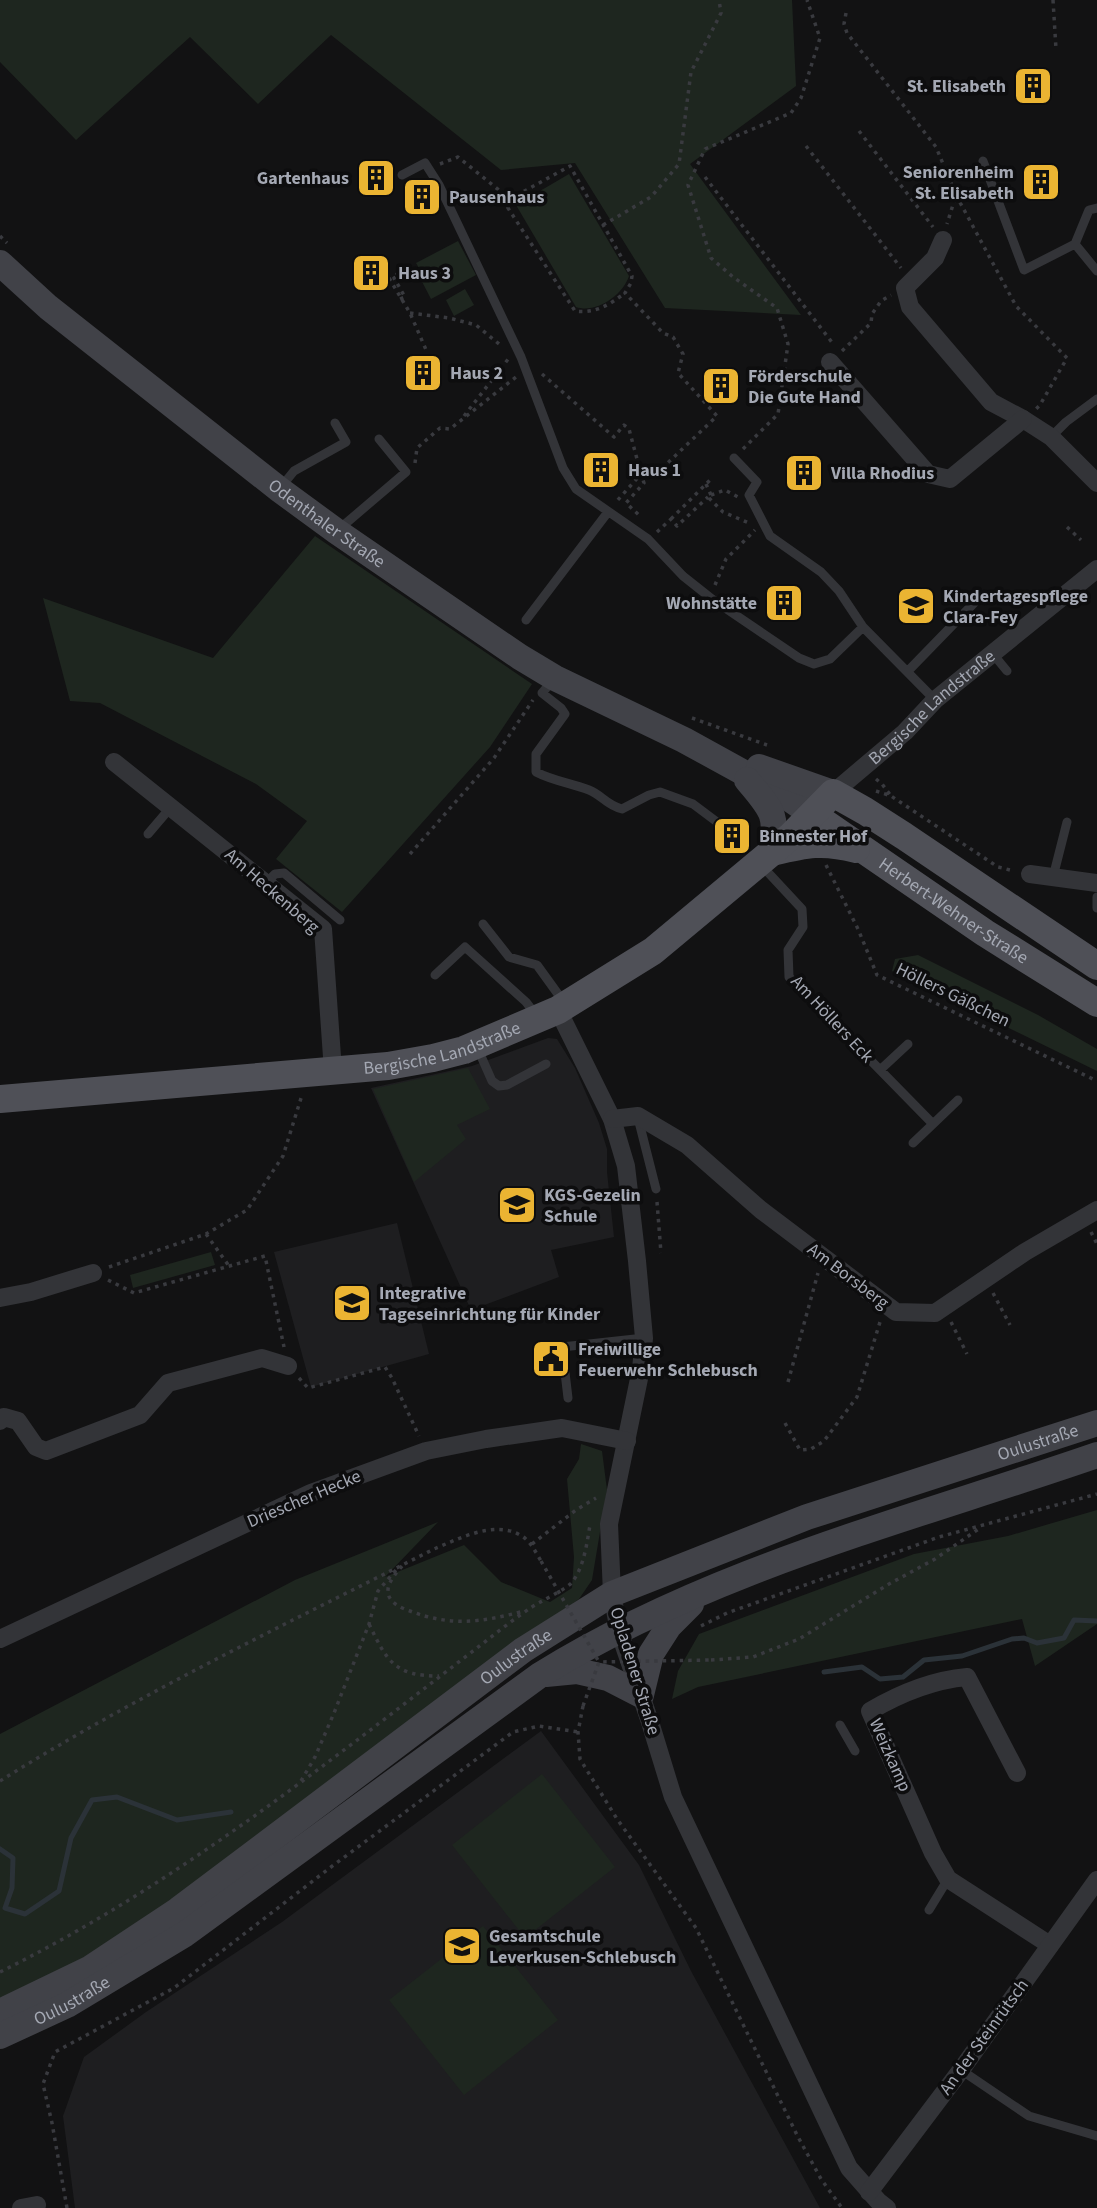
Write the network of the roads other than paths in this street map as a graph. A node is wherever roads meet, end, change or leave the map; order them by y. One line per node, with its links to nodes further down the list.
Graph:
1 (983, 161): 5 (lane)
2 (402, 175): 17 (lane)
3 (1097, 208): 5 (lane)
4 (943, 240): 10 (street)
5 (1075, 244): 7 (lane)
6 (5, 254): 16 (main road, Odenthaler Straße)
7 (1097, 271)
8 (830, 362): 10 (street)
9 (1097, 399): 12 (lane)
10 (1023, 419): 12 (street)
11 (335, 423): 16 (lane)
12 (1051, 436): 15 (street)
13 (379, 439): 18 (lane)
14 (734, 458): 22 (lane)
15 (1097, 483)
16 (280, 490): 18 (main road, Odenthaler Straße)
17 (608, 512): 21 (lane); 22 (lane)
18 (336, 531): 26 (main road, Odenthaler Straße)
19 (1097, 569): 23 (street, Bergische Landstraße)
20 (976, 601): 25 (lane)
21 (526, 620)
22 (863, 627): 25 (lane)
23 (993, 654): 24 (lane); 27 (street, Bergische Landstraße)
24 (1007, 670)
25 (908, 671): 27 (lane)
26 (553, 677): 28 (main road, Odenthaler Straße); 34 (lane)
27 (935, 700): 31 (street, Bergische Landstraße)
28 (683, 727): 30 (main road, Odenthaler Straße); 31 (main road, Odenthaler Straße)
29 (114, 762): 32 (street, Am Heckenberg)
30 (742, 773): 33 (main road, Odenthaler Straße); 38 (main road)
31 (833, 793): 33 (main road, Bergische Landstraße); 47 (main road, Herbert-Wehner-Straße)
32 (171, 807): 36 (lane); 41 (street, Am Heckenberg)
33 (813, 815): 37 (main road, Herbert-Wehner-Straße); 38 (main road, Bergische Landstraße)
34 (717, 822)
35 (1067, 822): 40 (lane)
36 (148, 834)
37 (866, 852): 38 (main road); 49 (main road, Herbert-Wehner-Straße)
38 (764, 858): 50 (main road, Bergische Landstraße); 54 (lane, Am Höllers Eck)
39 (1030, 874): 40 (street)
40 (1053, 877): 42 (street)
41 (266, 883): 45 (lane); 55 (street, Am Heckenberg)
42 (1097, 883)
43 (1097, 897): 44 (lane)
44 (1097, 908)
45 (340, 920)
46 (483, 924): 50 (lane)
47 (1097, 966)
48 (435, 975): 50 (lane)
49 (1097, 1003)
50 (554, 1012): 52 (main road, Bergische Landstraße); 59 (street, Opladener Straße)
51 (908, 1044): 54 (lane, Am Höllers Eck)
52 (477, 1045): 53 (lane); 55 (main road, Bergische Landstraße)
53 (546, 1064)
54 (880, 1070): 60 (lane, Am Höllers Eck)
55 (320, 1072): 56 (main road, Bergische Landstraße)
56 (0, 1099)
57 (958, 1101): 60 (lane)
58 (638, 1116): 59 (street); 62 (lane); 63 (street, Am Borsberg)
59 (612, 1119): 66 (street, Opladener Straße)
60 (933, 1124): 61 (lane)
61 (913, 1143)
62 (656, 1189)
63 (1097, 1210)
64 (93, 1273): 65 (street)
65 (0, 1298)
66 (644, 1338): 68 (lane); 71 (street, Opladener Straße)
67 (288, 1366): 69 (street)
68 (568, 1398)
69 (0, 1420)
70 (1097, 1423): 74 (main road, Oulustraße)
71 (626, 1441): 74 (street, Opladener Straße); 76 (street, Driescher Hecke)
72 (1097, 1455): 73 (main road, Oulustraße)
73 (702, 1593): 75 (main road, Oulustraße); 78 (main road)
74 (612, 1594): 75 (street, Opladener Straße); 86 (main road, Oulustraße)
75 (619, 1630): 77 (main road, Oulustraße); 78 (street, Opladener Straße)
76 (0, 1639)
77 (540, 1675): 78 (main road); 87 (main road, Oulustraße)
78 (641, 1695): 90 (street, Opladener Straße)
79 (840, 1725): 80 (lane)
80 (855, 1751)
81 (1017, 1773): 82 (street, Weizkamp)
82 (948, 1879): 84 (lane); 85 (street, Weizkamp)
83 (1097, 1880): 85 (street, An der Steinrütsch)
84 (929, 1910)
85 (1049, 1945): 88 (street, An der Steinrütsch)
86 (0, 2012)
87 (0, 2036)
88 (961, 2070): 89 (lane); 90 (street, An der Steinrütsch)
89 (1097, 2136)
90 (876, 2202)

